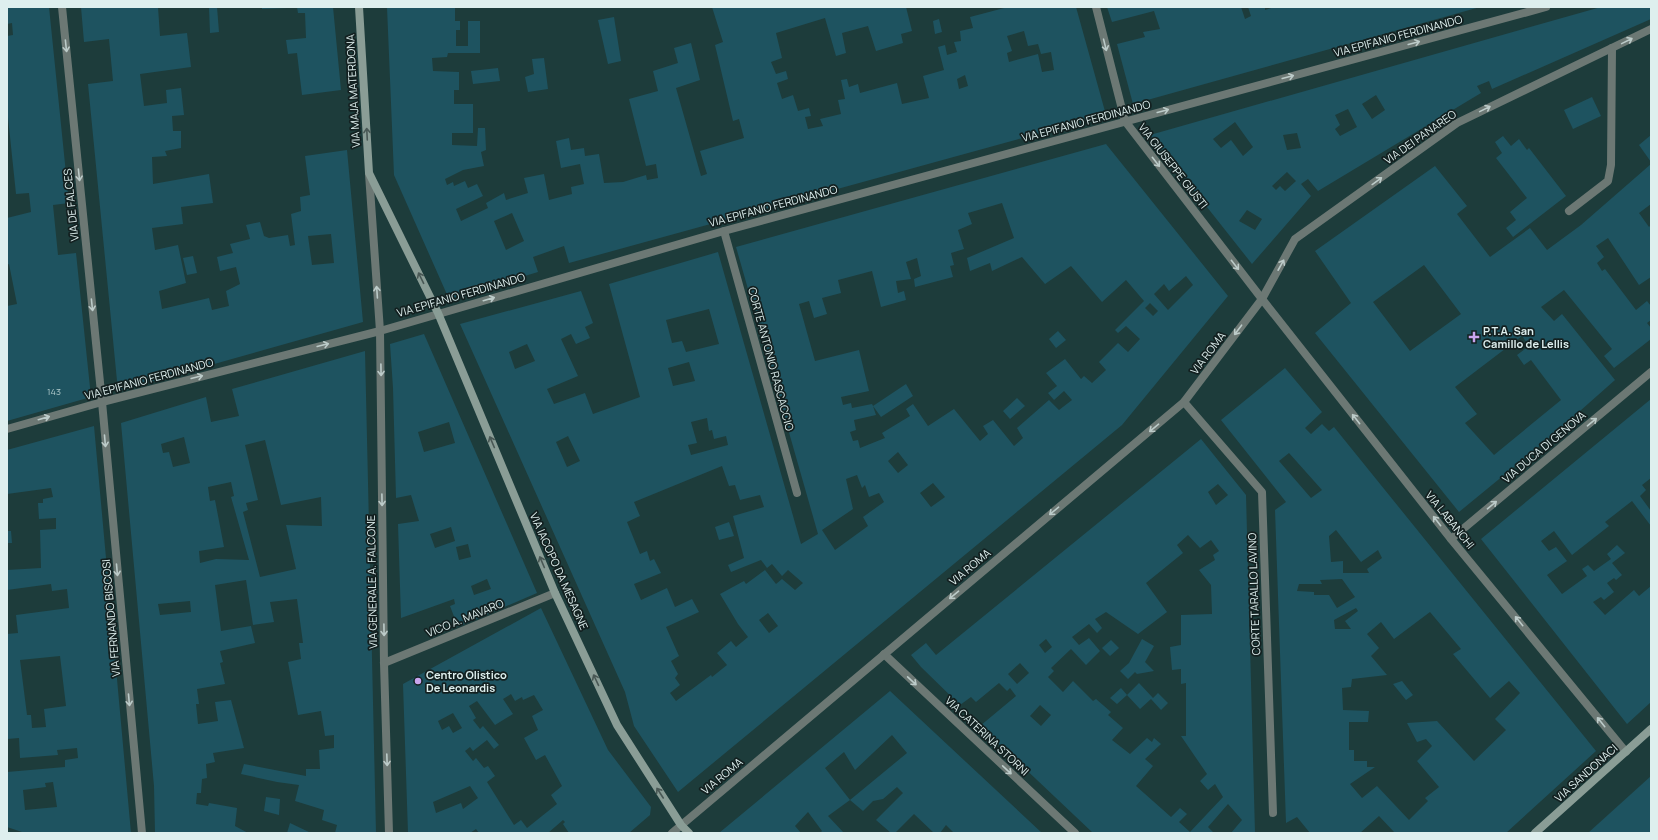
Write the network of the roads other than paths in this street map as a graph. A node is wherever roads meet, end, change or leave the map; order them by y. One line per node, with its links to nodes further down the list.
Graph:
1 (62, 7): 15 (street, VIA DE FALCES, one-way to 15)
2 (359, 7): 8 (main road, VIA MAJA MATERDONA, one-way to 2)
3 (1096, 7): 7 (street, VIA GIUSEPPE GIUSTI, one-way to 7)
4 (1546, 7): 7 (street, VIA EPIFANIO FERDINANDO, one-way to 4)
5 (1651, 29): 6 (street, VIA DEI PANAREO, one-way to 5)
6 (1612, 48): 9 (street); 11 (street, VIA DEI PANAREO, one-way to 6)
7 (1125, 121): 10 (street, VIA EPIFANIO FERDINANDO); 11 (street, VIA GIUSEPPE GIUSTI, one-way to 11)
8 (369, 173): 12 (main road, VIA MAJA MATERDONA, one-way to 8); 13 (street, VIA MAJA MATERDONA, one-way to 8)
9 (1569, 211)
10 (724, 231): 12 (street, VIA EPIFANIO FERDINANDO, one-way to 10); 18 (street, CORTE ANTONIO RASCACCIO)
11 (1262, 299): 16 (street, VIA ROMA, one-way to 16); 19 (street, VIA LABANCHI, one-way to 11)
12 (438, 313): 13 (street, VIA EPIFANIO FERDINANDO); 20 (main road, VIA IACOPO DA MESAGNE, one-way to 12)
13 (380, 331): 15 (street, VIA EPIFANIO FERDINANDO, one-way to 13); 22 (street, VIA GENERALE A. FALCONE, one-way to 22)
14 (1651, 372): 19 (street, VIA DUCA DI GENOVA, one-way to 14)
15 (102, 402): 17 (street, VIA EPIFANIO FERDINANDO, one-way to 15); 27 (street, VIA FERNANDO BISCOSI, one-way to 27)
16 (1184, 402): 21 (street, VIA ROMA, one-way to 21); 25 (street, CORTE TARALLO LAVINO)
17 (7, 429)
18 (797, 493)
19 (1451, 539): 24 (street, VIA LABANCHI, one-way to 19)
20 (555, 593): 22 (street, VICO A. MAVARO); 26 (main road, VIA IACOPO DA MESAGNE, one-way to 20)
21 (884, 654): 26 (street, VIA ROMA); 31 (street, VIA CATERINA STORNI, one-way to 31)
22 (384, 662): 28 (street, VIA GENERALE A. FALCONE, one-way to 28)
23 (1651, 729): 24 (main road, VIA SANDONACI)
24 (1626, 752): 32 (main road, VIA SANDONACI)
25 (1273, 813)
26 (681, 825): 29 (street, VIA ROMA); 30 (main road, VIA IACOPO DA MESAGNE)
27 (142, 833)
28 (389, 833)
29 (672, 833)
30 (689, 833)
31 (1075, 833)
32 (1535, 833)

